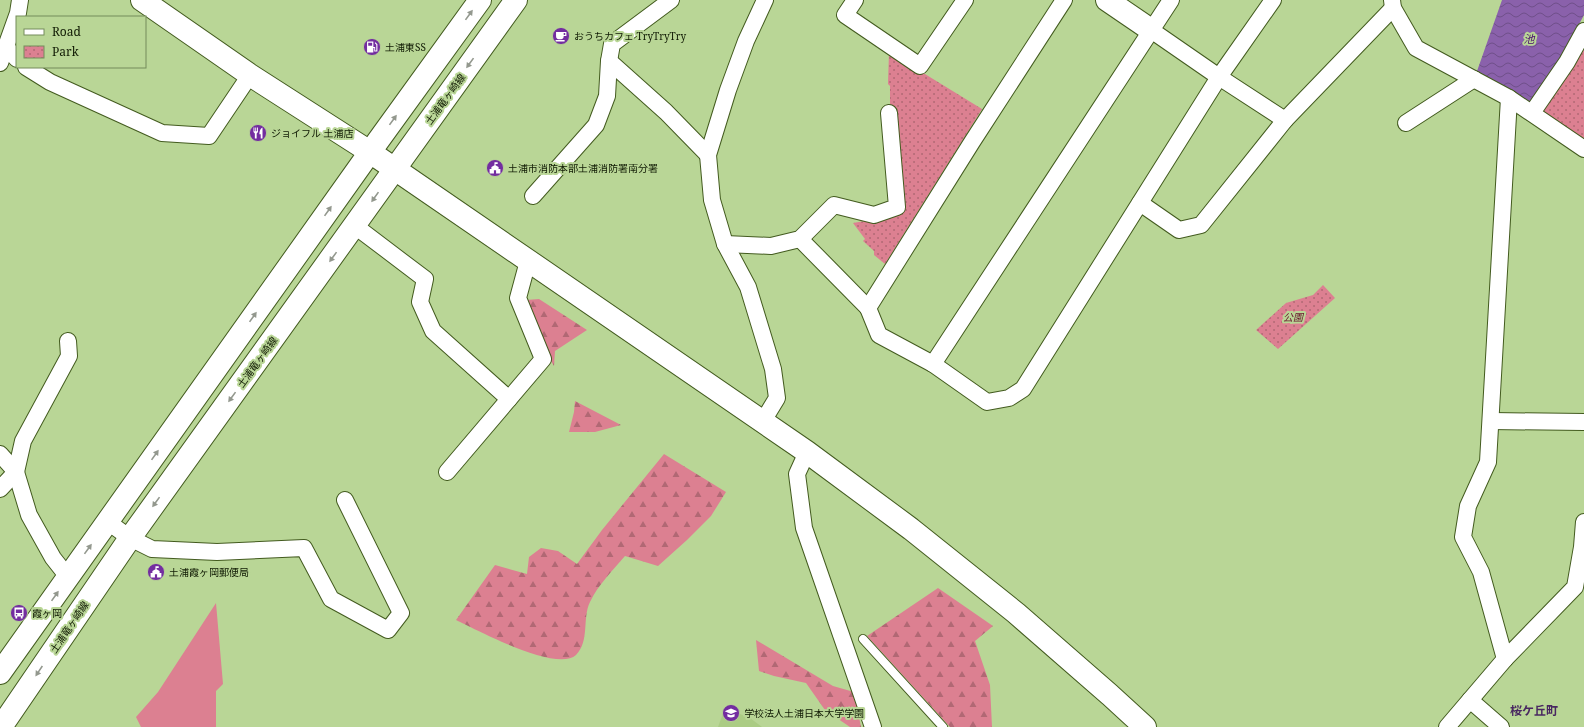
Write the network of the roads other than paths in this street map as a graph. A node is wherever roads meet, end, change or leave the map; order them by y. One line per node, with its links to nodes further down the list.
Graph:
1 (20, 0): 14 (street)
2 (142, 0): 23 (main road)
3 (480, 0): 32 (main road, one-way to 3)
4 (516, 0): 34 (main road, 土浦竜ヶ崎線, one-way to 34)
5 (671, 0): 20 (street)
6 (765, 0): 33 (street)
7 (855, 0): 8 (street)
8 (965, 0)
9 (1064, 0): 41 (street)
10 (1106, 0): 16 (main road)
11 (1171, 0): 16 (street)
12 (1273, 0): 24 (street)
13 (1393, 4): 25 (street); 29 (street)
14 (17, 16)
15 (16, 19): 18 (street)
16 (1151, 30): 24 (street); 43 (street)
17 (1584, 31): 28 (street)
18 (6, 47): 19 (street); 21 (street)
19 (16, 59)
20 (609, 62): 33 (street); 35 (street)
21 (0, 63)
22 (28, 68): 23 (street)
23 (250, 75): 32 (main road)
24 (1219, 77): 29 (street); 36 (street)
25 (1474, 79): 26 (street); 30 (street)
26 (1509, 98): 28 (street); 46 (street)
27 (889, 113): 38 (street)
28 (1532, 113): 31 (street)
29 (1285, 120): 36 (street)
30 (1406, 123)
31 (1584, 149)
32 (370, 152): 34 (main road); 54 (main road, one-way to 32)
33 (708, 155): 39 (street)
34 (394, 169): 37 (main road, 土浦竜ヶ崎線, one-way to 37); 40 (main road)
35 (533, 196)
36 (1140, 203): 43 (street)
37 (355, 226): 44 (street); 56 (main road, 土浦竜ヶ崎線, one-way to 56)
38 (800, 239): 39 (street); 41 (street)
39 (725, 244): 45 (street)
40 (528, 261): 44 (street); 45 (main road)
41 (868, 308): 43 (street)
42 (68, 341): 50 (street)
43 (933, 364)
44 (509, 399): 51 (street)
45 (763, 421): 48 (main road)
46 (1491, 421): 47 (street); 60 (street)
47 (1584, 422)
48 (807, 452): 64 (street); 66 (main road)
49 (0, 454): 50 (street)
50 (16, 472): 52 (street); 57 (street)
51 (447, 472)
52 (0, 489)
53 (345, 500): 56 (street)
54 (108, 522): 56 (street); 57 (main road, one-way to 54)
55 (1584, 522): 58 (street)
56 (130, 538): 63 (main road, 土浦竜ヶ崎線, one-way to 63)
57 (68, 577): 61 (main road, one-way to 57)
58 (1579, 590): 60 (street)
59 (862, 639): 65 (lane)
60 (1505, 659): 62 (street)
61 (0, 673)
62 (1470, 700): 67 (street); 68 (street)
63 (1, 727)
64 (873, 727)
65 (943, 727)
66 (1145, 727)
67 (1447, 727)
68 (1501, 727)

